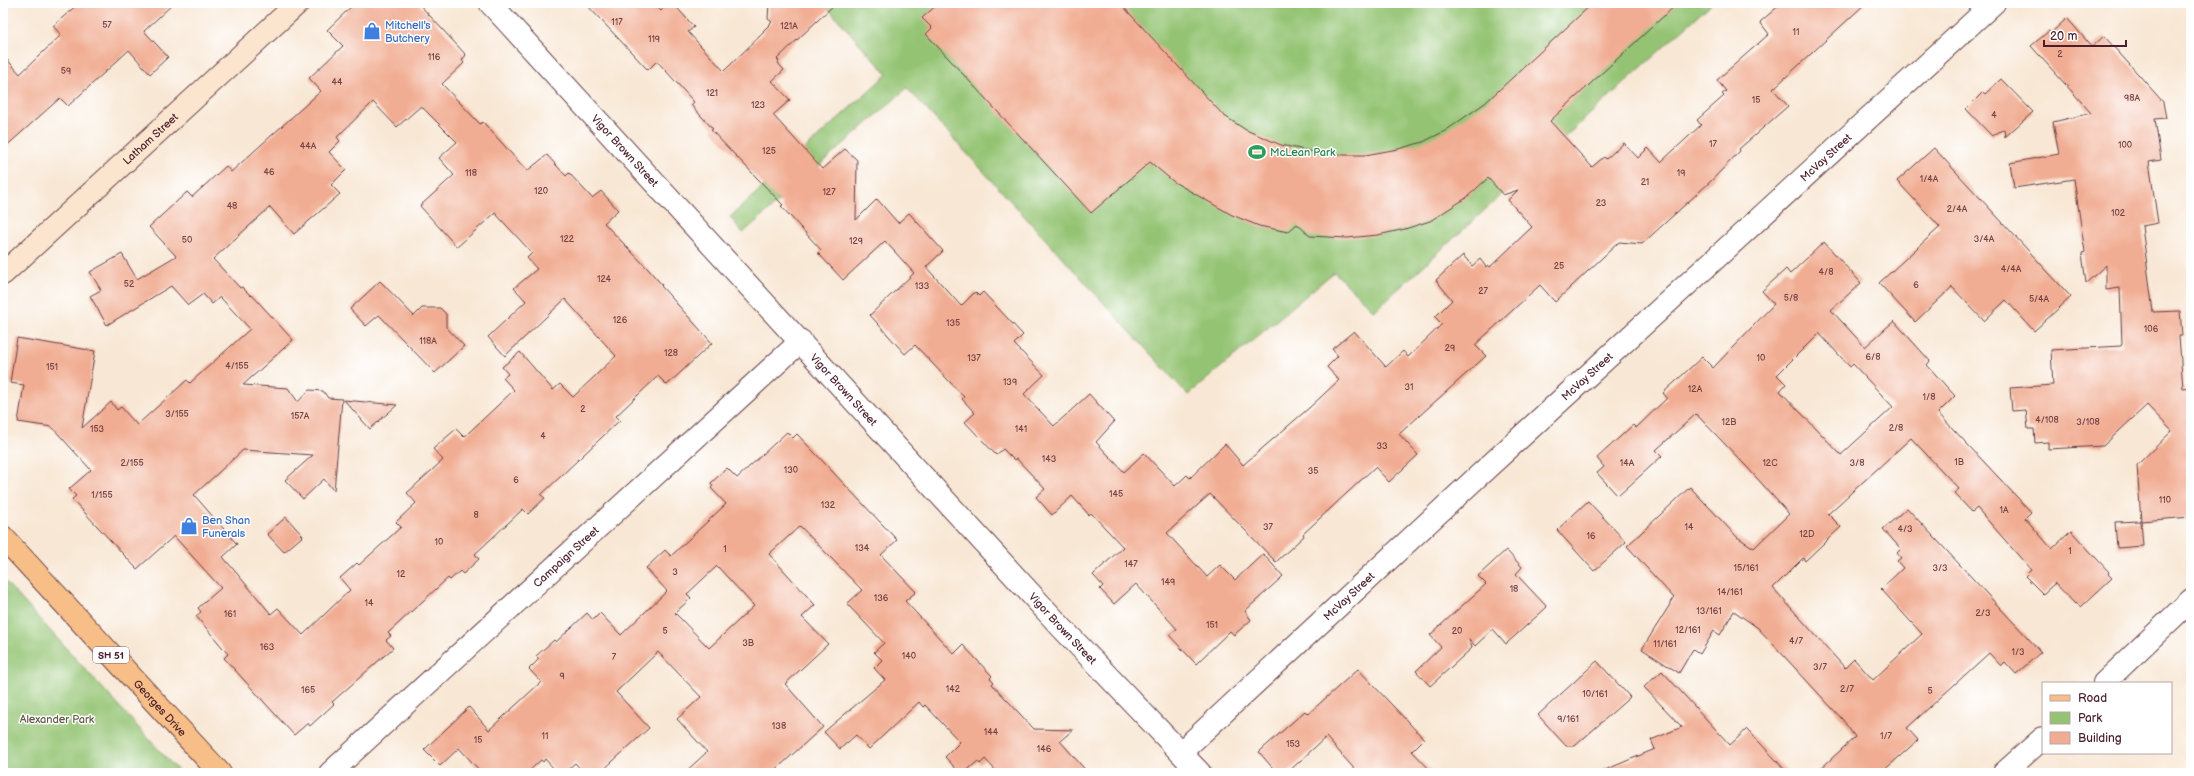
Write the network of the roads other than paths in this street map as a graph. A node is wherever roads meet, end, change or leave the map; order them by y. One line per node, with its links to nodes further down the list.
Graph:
1 (298, 3): 4 (main road, Latham Street)
2 (490, 3): 5 (street, Vigor Brown Street)
3 (1994, 3): 10 (street, McVay Street)
4 (3, 274)
5 (802, 341): 10 (street, Vigor Brown Street); 12 (street, Campaign Street)
6 (3, 537): 11 (main road, Georges Drive / SH 51)
7 (2191, 600): 8 (street)
8 (2105, 682)
9 (2042, 739): 14 (street)
10 (1181, 752): 13 (street, Vigor Brown Street)
11 (220, 773)
12 (330, 773)
13 (1200, 773)
14 (2004, 773)

